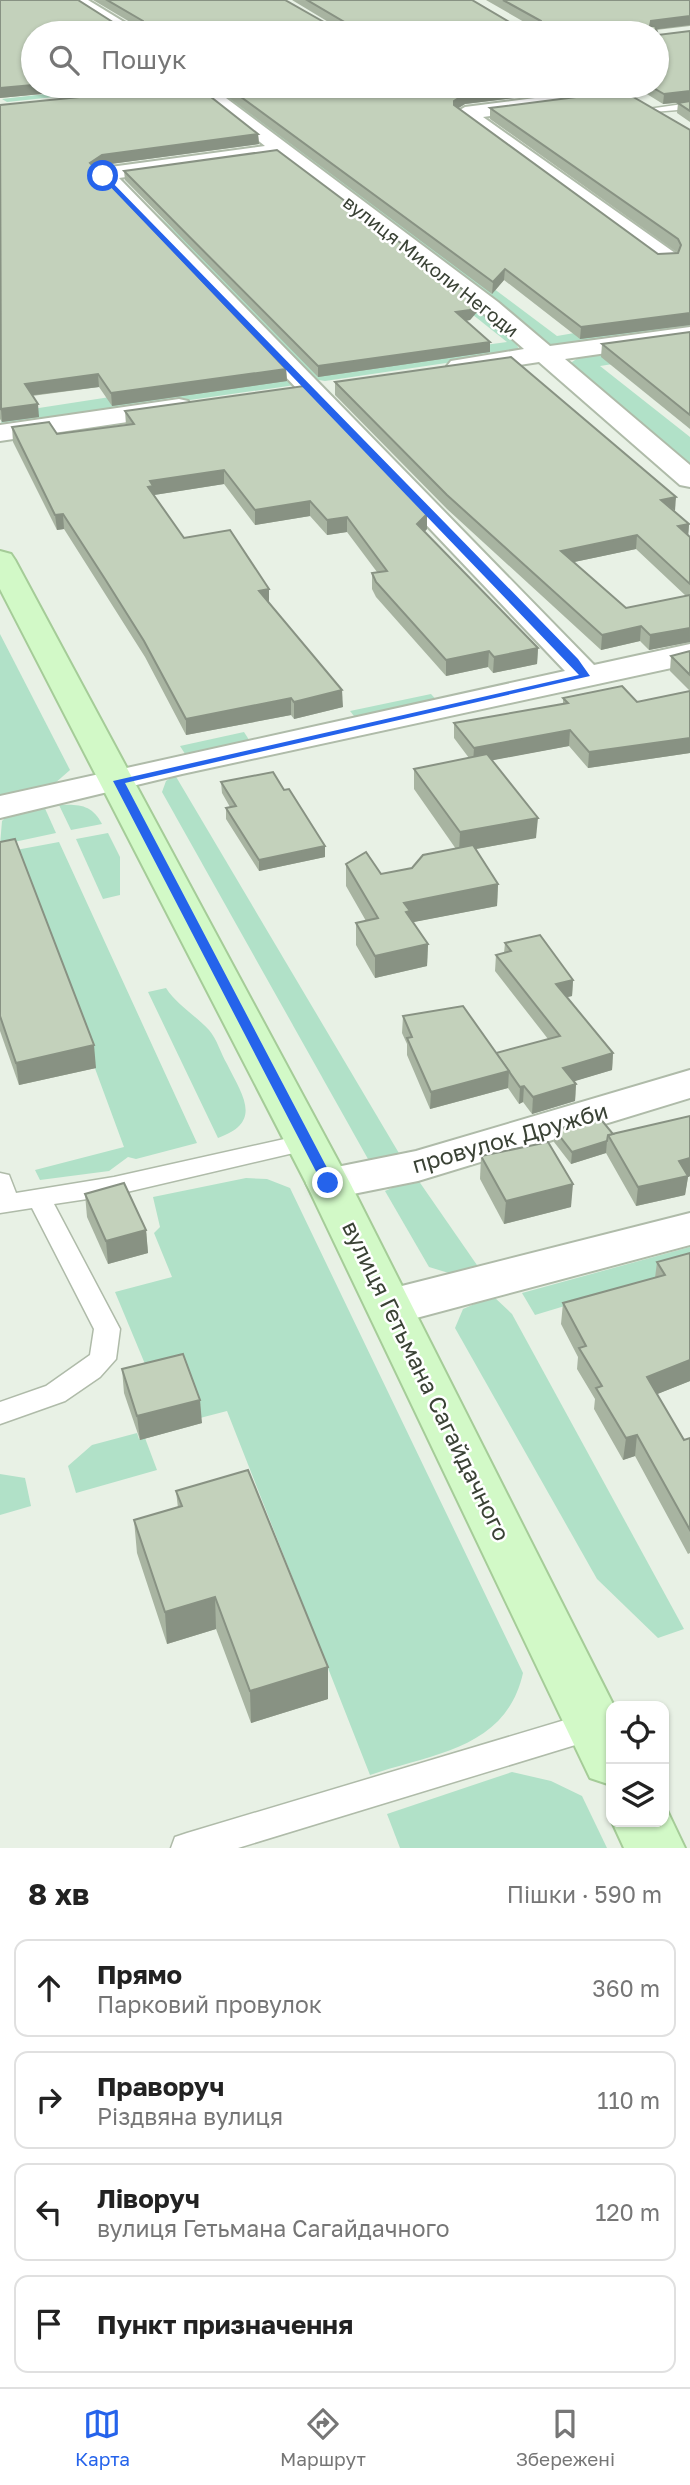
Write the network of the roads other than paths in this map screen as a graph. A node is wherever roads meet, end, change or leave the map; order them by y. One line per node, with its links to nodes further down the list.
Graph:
1 (76, 0): 2 (street)
2 (112, 21)
3 (210, 98): 9 (street, вулиця Миколи Негоди)
4 (563, 98): 10 (street)
5 (636, 98): 7 (street)
6 (690, 106): 7 (lane)
7 (653, 109): 8 (street)
8 (681, 127)
9 (281, 150): 12 (street, вулиця Миколи Негоди); 15 (street)
10 (667, 258)
11 (690, 334): 12 (street)
12 (542, 355): 13 (street); 19 (street, вулиця Миколи Негоди)
13 (433, 370)
14 (337, 384): 15 (street)
15 (310, 388): 16 (street); 22 (street)
16 (283, 392)
17 (202, 404): 18 (street)
18 (0, 433)
19 (690, 478)
20 (0, 560): 23 (main road, вулиця Гетьмана Сагайдачного)
21 (690, 654): 22 (street)
22 (585, 676): 23 (street)
23 (119, 781): 24 (street); 26 (main road, вулиця Гетьмана Сагайдачного)
24 (0, 807)
25 (690, 1084): 27 (street, провулок Дружби)
26 (307, 1142): 27 (main road, вулиця Гетьмана Сагайдачного); 29 (lane)
27 (328, 1183): 31 (main road, вулиця Гетьмана Сагайдачного)
28 (3, 1196): 29 (lane)
29 (39, 1198): 32 (lane)
30 (690, 1229): 31 (street)
31 (390, 1307): 33 (main road, вулиця Гетьмана Сагайдачного)
32 (0, 1413)
33 (603, 1742): 35 (lane)
34 (644, 1827): 36 (main road)
35 (187, 1848)
36 (654, 1848)

